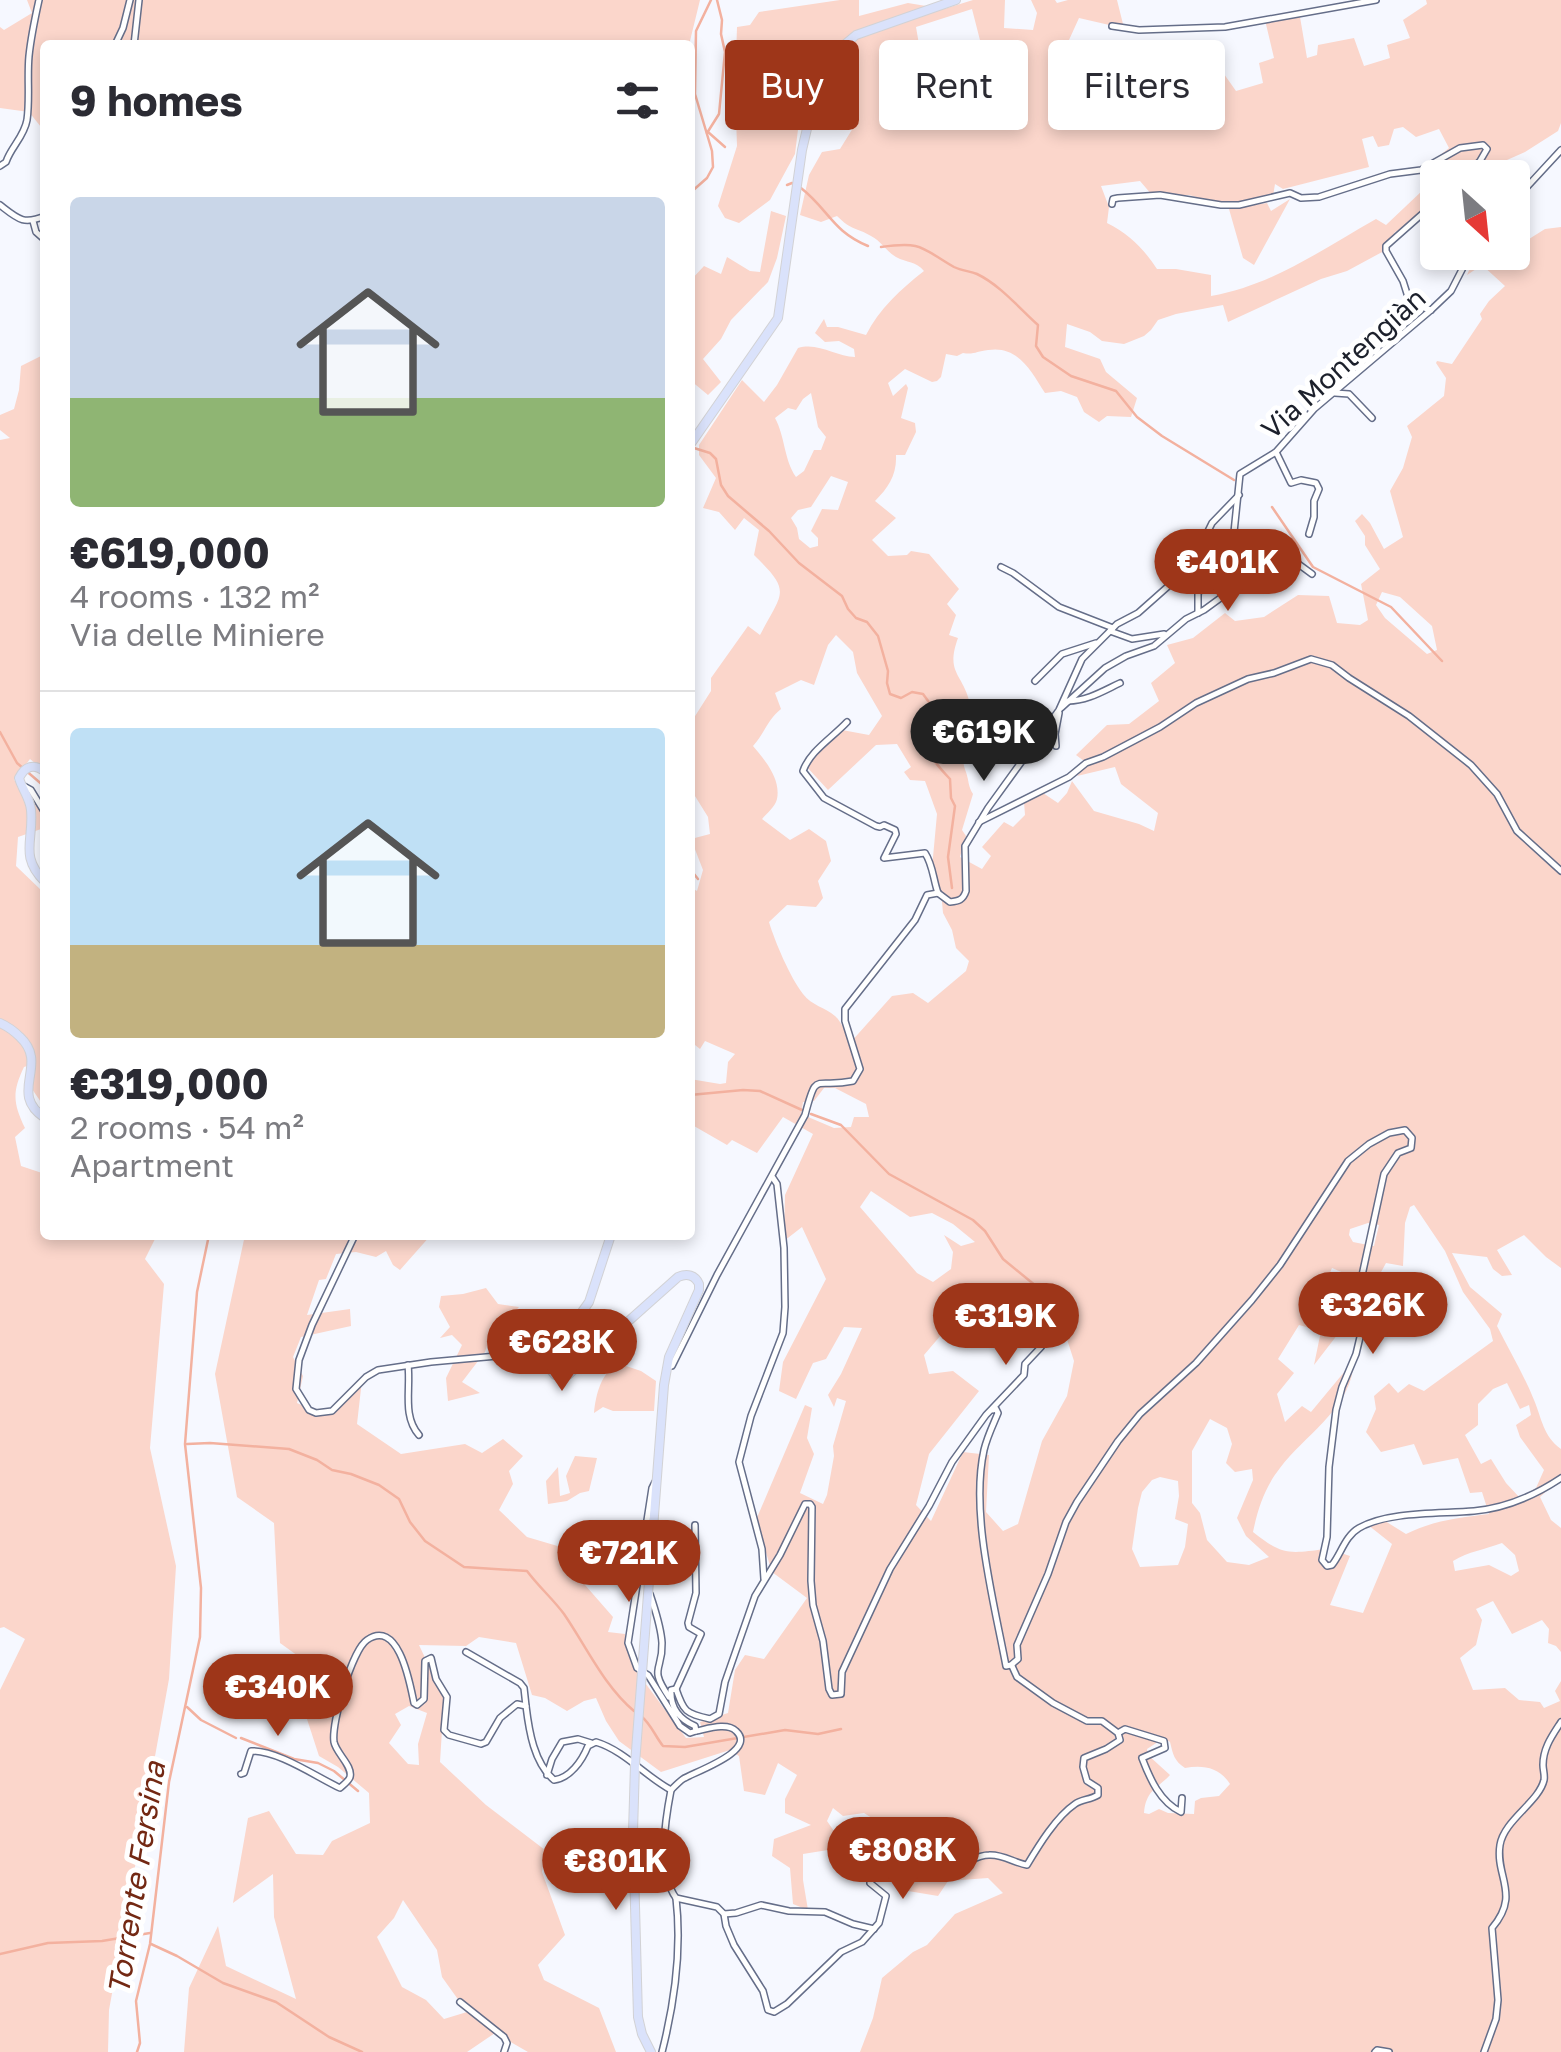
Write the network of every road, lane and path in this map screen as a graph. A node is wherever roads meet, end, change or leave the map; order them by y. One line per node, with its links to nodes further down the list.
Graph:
1 (39, 0): 14 (street)
2 (130, 0): 7 (street)
3 (139, 0): 8 (street)
4 (956, 0): 9 (main road)
5 (1376, 0): 6 (street)
6 (1112, 26)
7 (117, 40)
8 (135, 40)
9 (850, 40)
10 (807, 130): 27 (main road)
11 (1561, 150): 16 (street)
12 (1439, 160): 13 (street)
13 (1481, 160)
14 (0, 166)
15 (1420, 170): 17 (street)
16 (1530, 184)
17 (1112, 204)
18 (0, 205): 21 (street)
19 (1420, 216): 24 (street)
20 (40, 218): 21 (street)
21 (33, 222): 22 (street)
22 (40, 236)
23 (1462, 270): 24 (street, Via Montengiàn)
24 (1432, 310): 25 (street, Via Montengiàn)
25 (1335, 393): 26 (street); 28 (street, Via Montengiàn)
26 (1372, 418)
27 (695, 439)
28 (1276, 452): 29 (street, Via Montengiàn); 30 (street)
29 (1239, 495): 31 (street); 32 (street)
30 (1309, 534)
31 (1234, 538): 33 (street); 36 (street)
32 (1203, 544): 33 (street); 38 (street)
33 (1228, 554): 37 (street)
34 (1001, 568): 38 (street)
35 (1312, 574): 36 (street)
36 (1241, 583): 37 (street)
37 (1198, 613): 39 (street)
38 (1112, 629): 39 (street); 40 (street)
39 (1165, 634): 43 (street)
40 (1099, 642): 41 (street); 44 (street)
41 (1035, 681)
42 (1120, 683): 43 (street)
43 (1068, 700): 44 (street)
44 (1058, 710): 46 (street); 50 (street)
45 (847, 722): 53 (street)
46 (1056, 746)
47 (40, 770): 48 (main road)
48 (20, 779): 49 (street); 52 (main road)
49 (40, 804)
50 (979, 822): 51 (street); 54 (street)
51 (1561, 870)
52 (40, 877)
53 (932, 877): 54 (street); 55 (street)
54 (938, 893): 55 (street)
55 (927, 895): 58 (street)
56 (0, 1023): 57 (main road)
57 (40, 1116)
58 (773, 1178): 64 (street); 70 (street)
59 (353, 1240): 63 (street)
60 (609, 1240): 62 (main road)
61 (1041, 1347): 65 (street)
62 (548, 1360): 63 (street); 64 (main road)
63 (408, 1365): 66 (street)
64 (667, 1366): 67 (main road)
65 (993, 1410): 70 (street); 73 (street)
66 (420, 1435)
67 (657, 1478): 71 (main road); 74 (street)
68 (1561, 1478): 73 (street)
69 (695, 1524): 75 (street)
70 (764, 1582): 75 (street)
71 (649, 1592): 74 (main road); 76 (street)
72 (466, 1652): 77 (street)
73 (1012, 1665): 80 (street)
74 (642, 1670): 79 (street); 82 (main road)
75 (676, 1688): 76 (street)
76 (671, 1699): 79 (street)
77 (526, 1706): 83 (street); 84 (street)
78 (1561, 1722): 96 (street)
79 (696, 1731): 85 (street)
80 (1118, 1733): 86 (street); 89 (street)
81 (590, 1744): 82 (street); 84 (street); 84 (street)
82 (635, 1764): 85 (street); 92 (main road)
83 (241, 1774)
84 (547, 1775)
85 (671, 1790): 87 (street)
86 (1182, 1798)
87 (676, 1898): 88 (street); 93 (street)
88 (724, 1914): 89 (street); 89 (street)
89 (874, 1929)
90 (460, 2002): 91 (street)
91 (504, 2052)
92 (651, 2052)
93 (662, 2052)
94 (1375, 2052): 95 (street)
95 (1389, 2052)
96 (1484, 2052)

